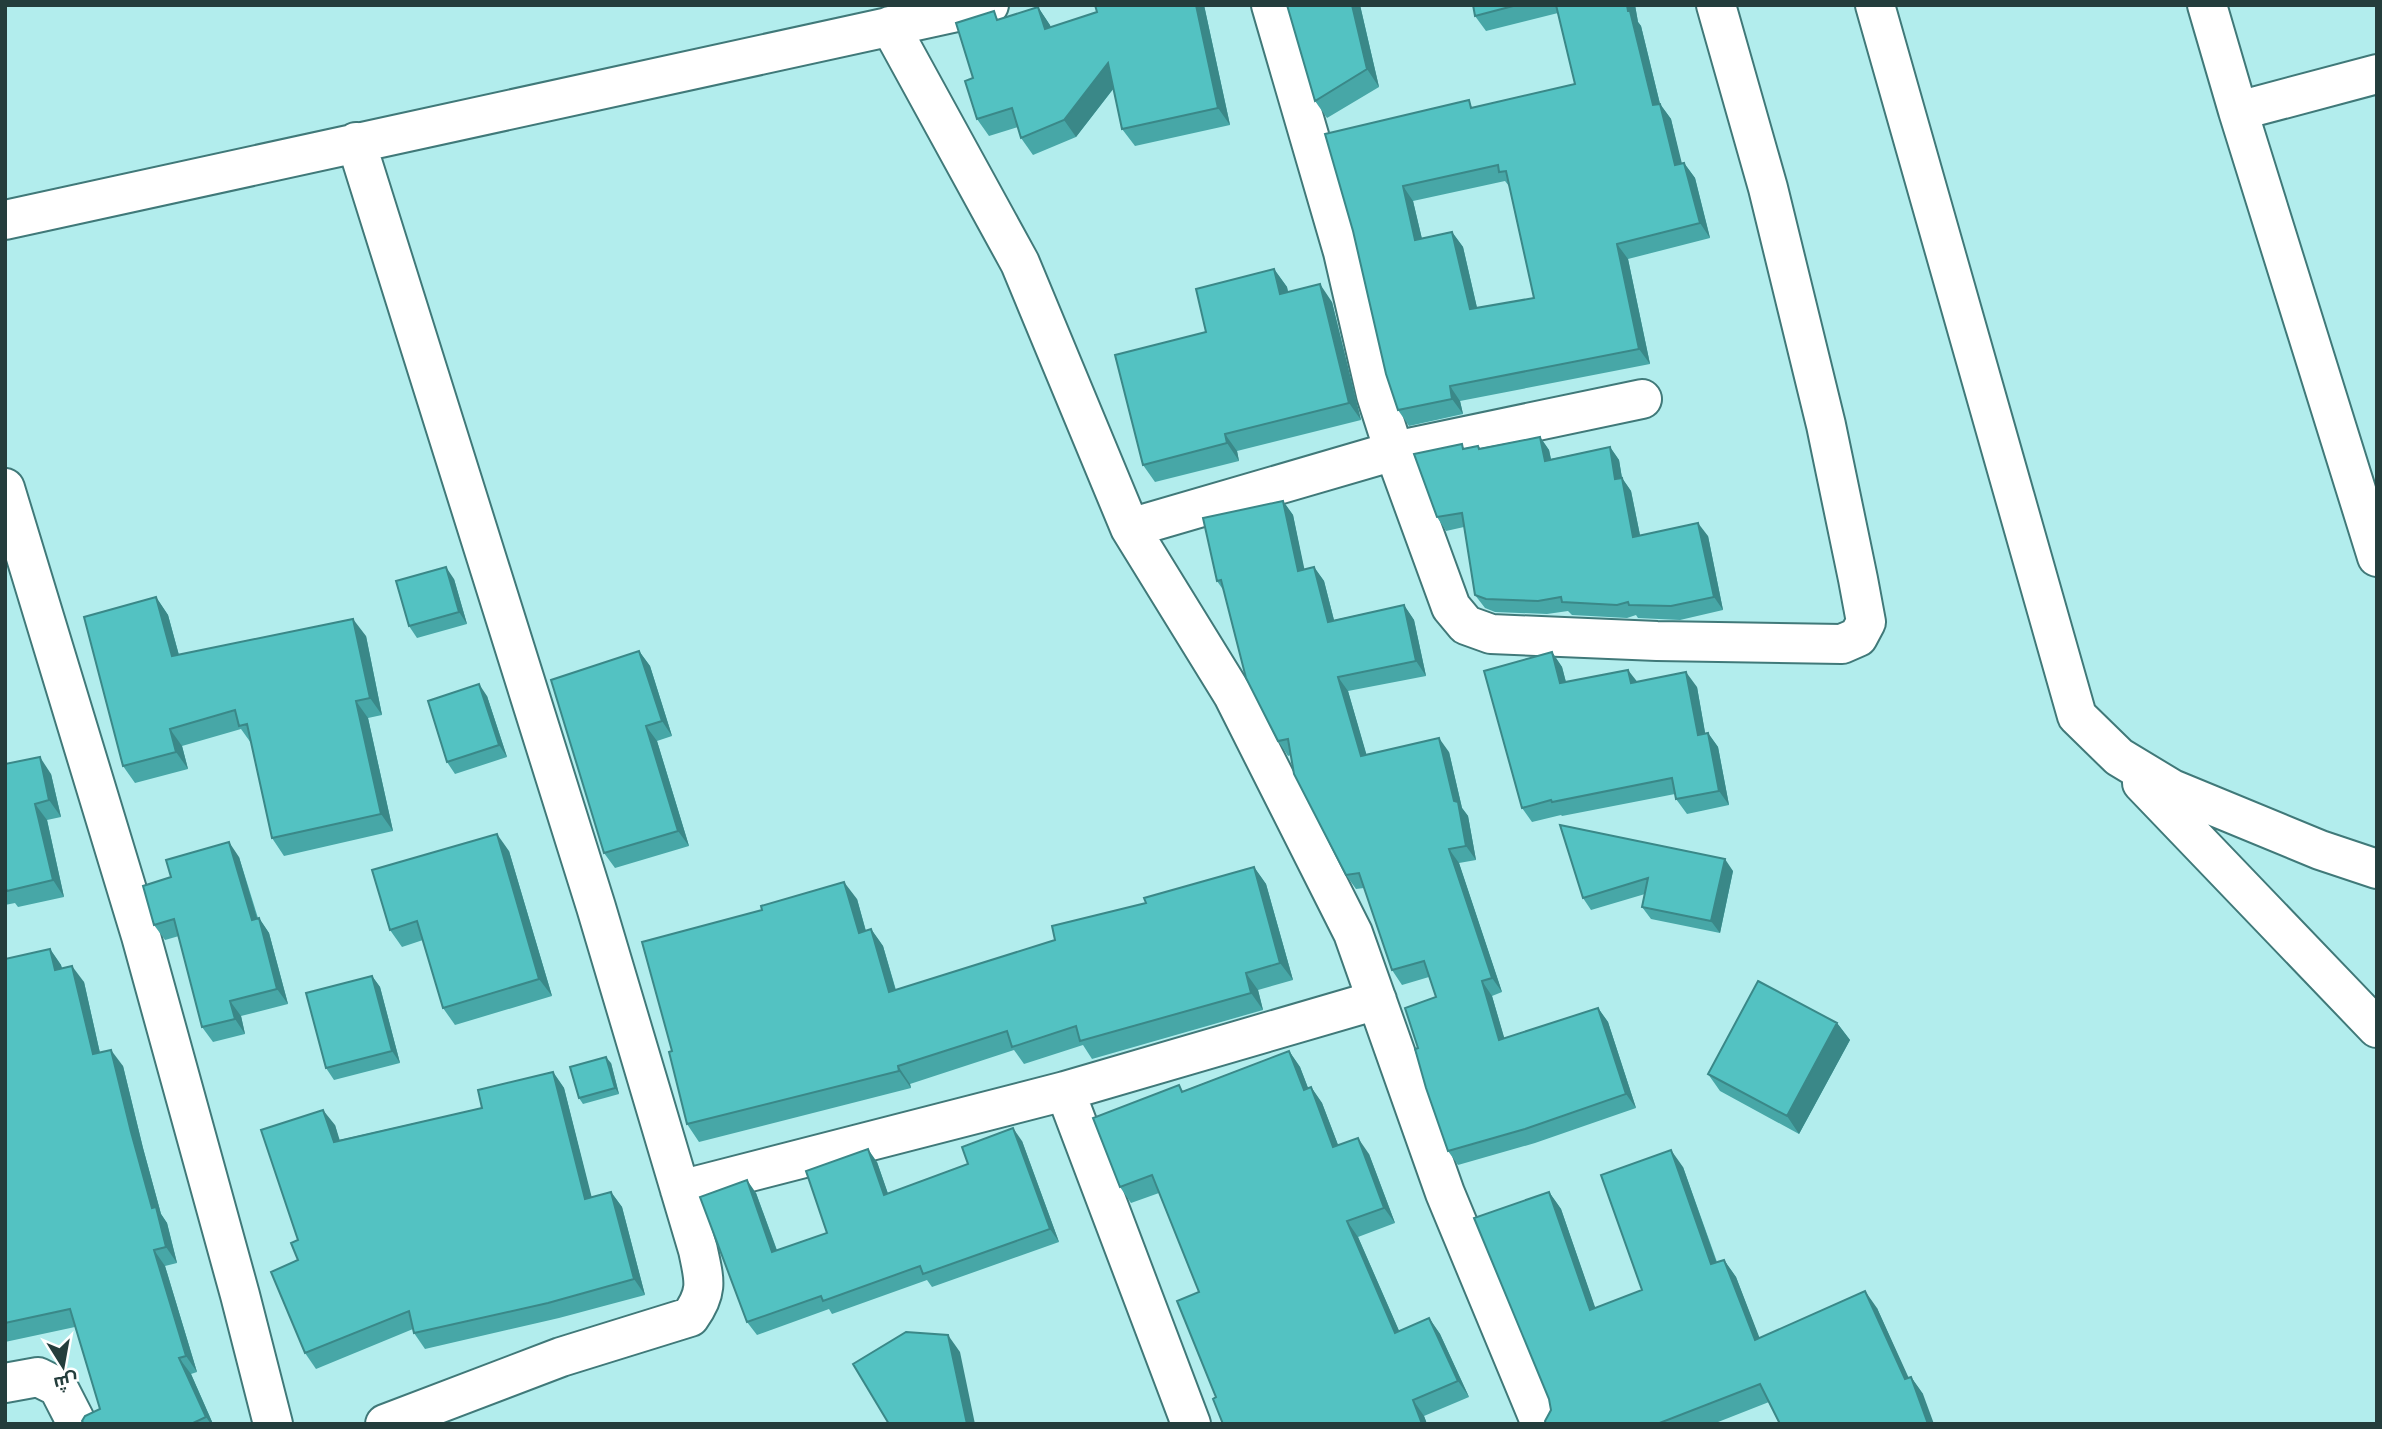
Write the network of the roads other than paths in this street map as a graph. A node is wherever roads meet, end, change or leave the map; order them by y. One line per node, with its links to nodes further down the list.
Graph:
1 (1271, 5): 12 (street)
2 (1716, 5): 12 (street)
3 (1875, 5): 16 (street)
4 (2207, 5): 8 (street)
5 (975, 7): 6 (street)
6 (890, 26): 9 (street); 14 (street)
7 (2377, 74): 8 (street)
8 (2238, 111): 15 (street)
9 (356, 142): 10 (street); 21 (street)
10 (5, 220)
11 (1642, 399): 12 (street)
12 (1394, 451): 14 (street)
13 (5, 488): 24 (street)
14 (1130, 528): 18 (street)
15 (2377, 557)
16 (2077, 716): 17 (street); 19 (street)
17 (2377, 869)
18 (1377, 1000): 20 (street); 27 (street)
19 (2377, 1028)
20 (1065, 1091): 21 (street); 26 (street)
21 (680, 1190): 25 (street)
22 (5, 1383): 23 (street)
23 (77, 1424)
24 (273, 1424)
25 (385, 1424)
26 (1191, 1424)
27 (1541, 1424)

